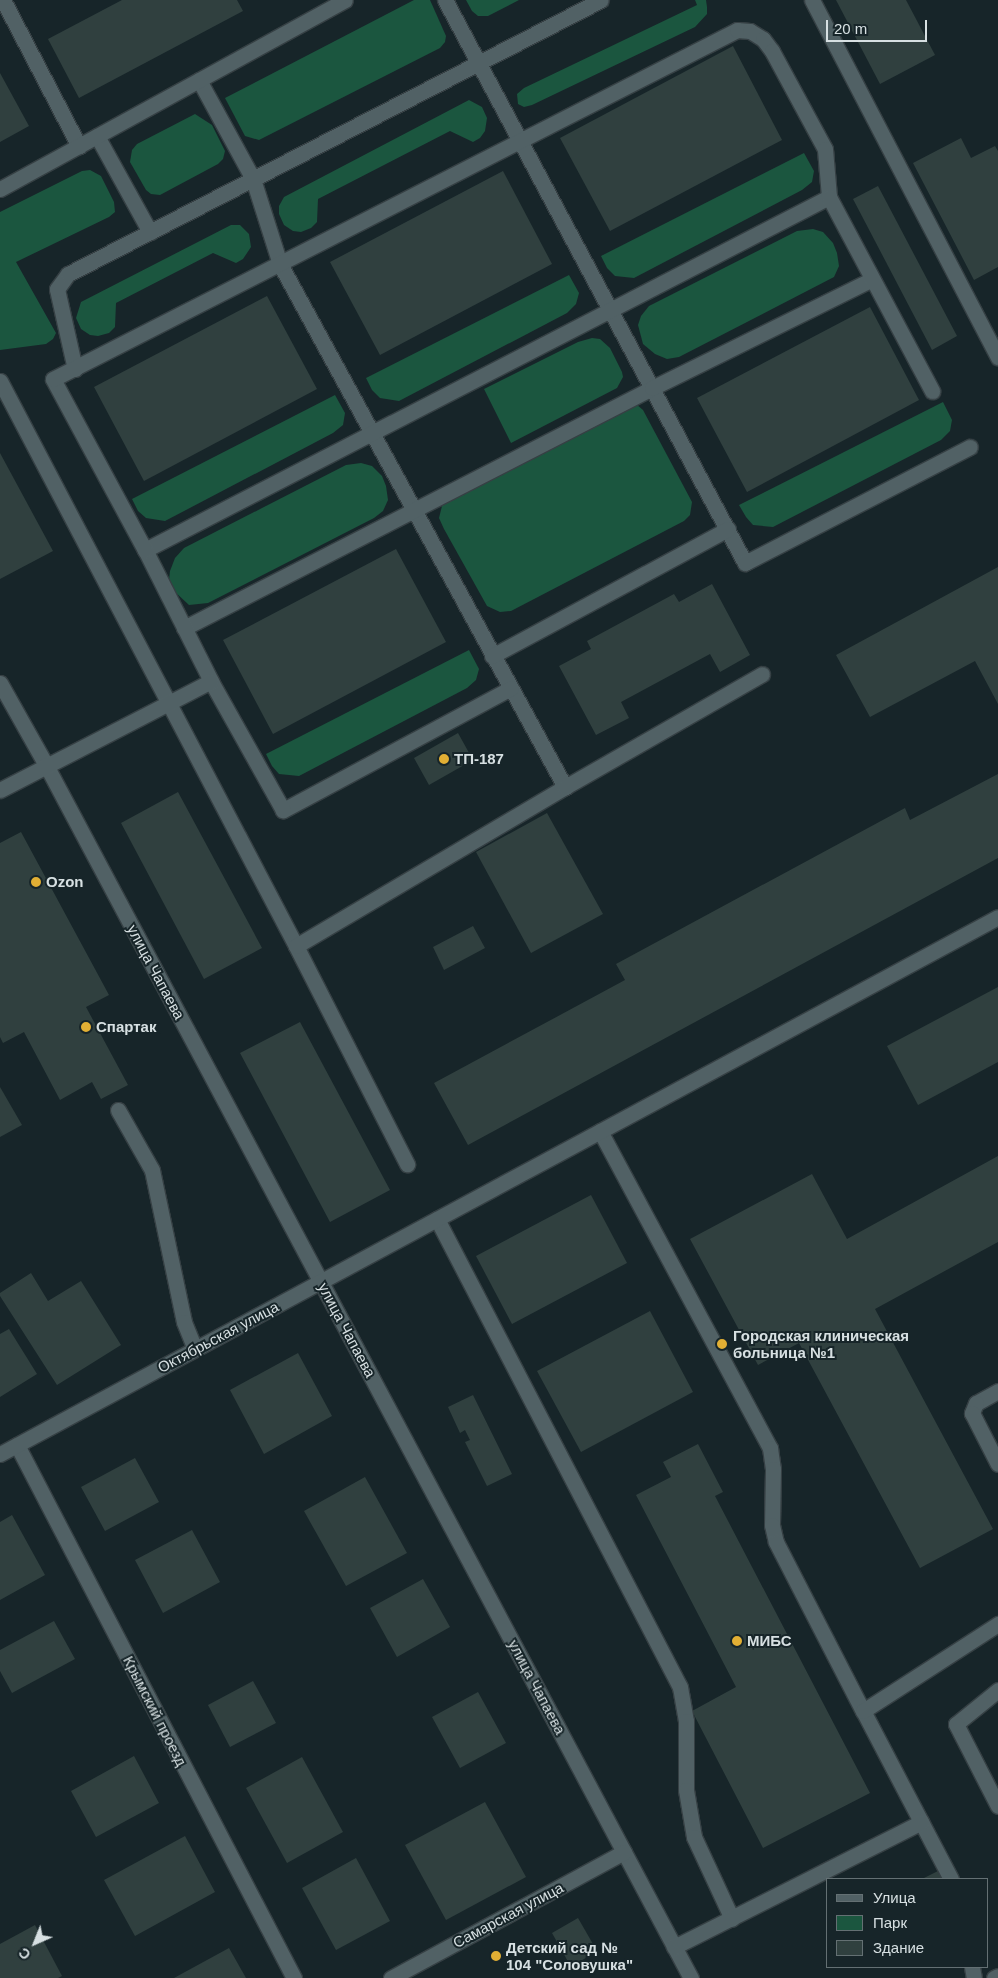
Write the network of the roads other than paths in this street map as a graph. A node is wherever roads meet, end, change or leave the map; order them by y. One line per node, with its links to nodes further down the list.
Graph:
1 (4, 0): 10 (street)
2 (345, 0): 7 (street)
3 (445, 0): 6 (street)
4 (812, 0): 18 (street)
5 (594, 2): 6 (street)
6 (478, 63): 9 (street); 11 (street)
7 (199, 80): 8 (street); 11 (street)
8 (97, 136): 10 (street); 14 (street)
9 (520, 142): 13 (street); 15 (street); 17 (street)
10 (79, 146): 12 (street)
11 (253, 179): 14 (street); 15 (street)
12 (0, 189)
13 (829, 198): 16 (street); 17 (street)
14 (150, 232): 19 (street)
15 (280, 264): 19 (street); 23 (street)
16 (872, 280): 21 (street); 22 (street)
17 (609, 309): 21 (street); 23 (street)
18 (998, 358)
19 (75, 369): 27 (street)
20 (0, 381): 34 (street)
21 (652, 388): 25 (street); 26 (street)
22 (932, 391)
23 (370, 433): 25 (street); 27 (street)
24 (970, 447): 26 (street)
25 (413, 511): 28 (street); 29 (street)
26 (728, 529): 29 (street)
27 (145, 550): 28 (street)
28 (184, 628): 31 (street)
29 (492, 656): 33 (street)
30 (762, 674): 36 (street)
31 (211, 681): 33 (street); 34 (street)
32 (0, 683): 35 (street, улица Чапаева)
33 (510, 688): 36 (street)
34 (169, 703): 35 (street); 39 (street)
35 (46, 765): 37 (street); 44 (street, улица Чапаева)
36 (565, 787): 39 (street)
37 (0, 790)
38 (998, 917): 41 (street, Октябрьская улица)
39 (296, 946): 42 (street)
40 (118, 1110): 45 (street)
41 (600, 1131): 43 (street, Октябрьская улица); 52 (street)
42 (407, 1164)
43 (437, 1220): 44 (street, Октябрьская улица); 57 (street)
44 (321, 1282): 45 (street, Октябрьская улица); 55 (street, улица Чапаева)
45 (195, 1349): 47 (street, Октябрьская улица)
46 (998, 1391): 49 (street)
47 (16, 1445): 48 (street, Октябрьская улица); 60 (street, Крымский проезд)
48 (0, 1454)
49 (998, 1464)
50 (998, 1624): 52 (street)
51 (998, 1690): 53 (street)
52 (864, 1711): 54 (street)
53 (998, 1806)
54 (921, 1822): 56 (street); 57 (street)
55 (624, 1852): 58 (street, улица Чапаева); 61 (street, Самарская улица)
56 (950, 1878)
57 (732, 1919): 58 (street)
58 (674, 1947): 62 (street, улица Чапаева)
59 (998, 1976): 63 (street)
60 (294, 1978)
61 (391, 1978)
62 (691, 1978)
63 (994, 1978)

